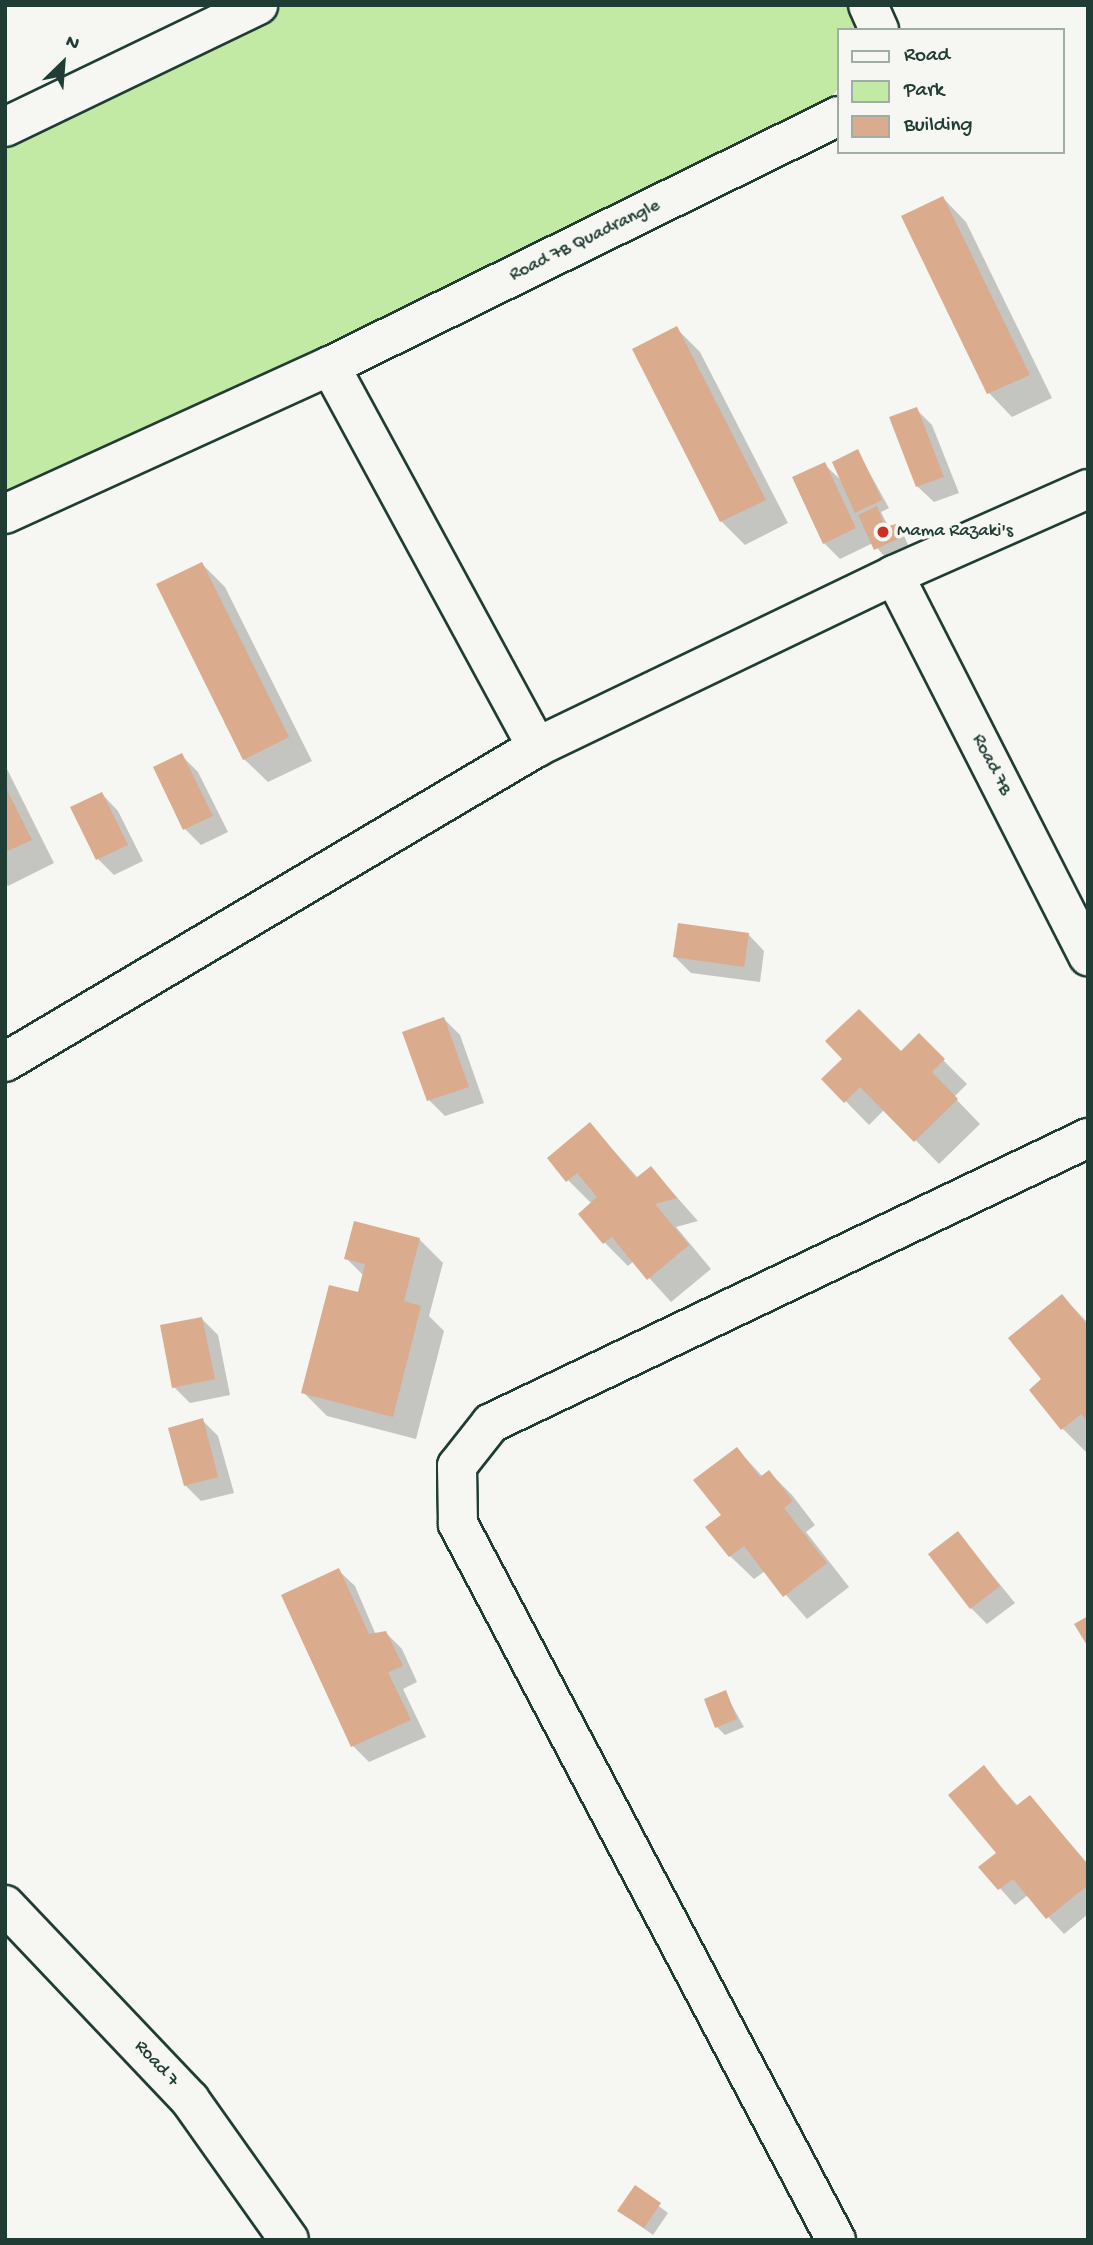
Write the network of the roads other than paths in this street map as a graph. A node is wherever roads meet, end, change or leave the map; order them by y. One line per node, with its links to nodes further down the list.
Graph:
1 (258, 5): 5 (street)
2 (868, 5): 3 (street)
3 (878, 28)
4 (838, 116): 6 (street, Road 7B Quadrangle)
5 (5, 127)
6 (330, 366): 8 (street, Road 7B Quadrangle); 10 (street)
7 (1088, 489): 9 (street)
8 (5, 514)
9 (894, 575): 10 (street); 11 (street, Road 7B)
10 (537, 747): 12 (street)
11 (1088, 956)
12 (5, 1062)
13 (1088, 1138): 16 (street)
14 (5, 1905): 15 (street, Road 7)
15 (289, 2240)
16 (836, 2240)

